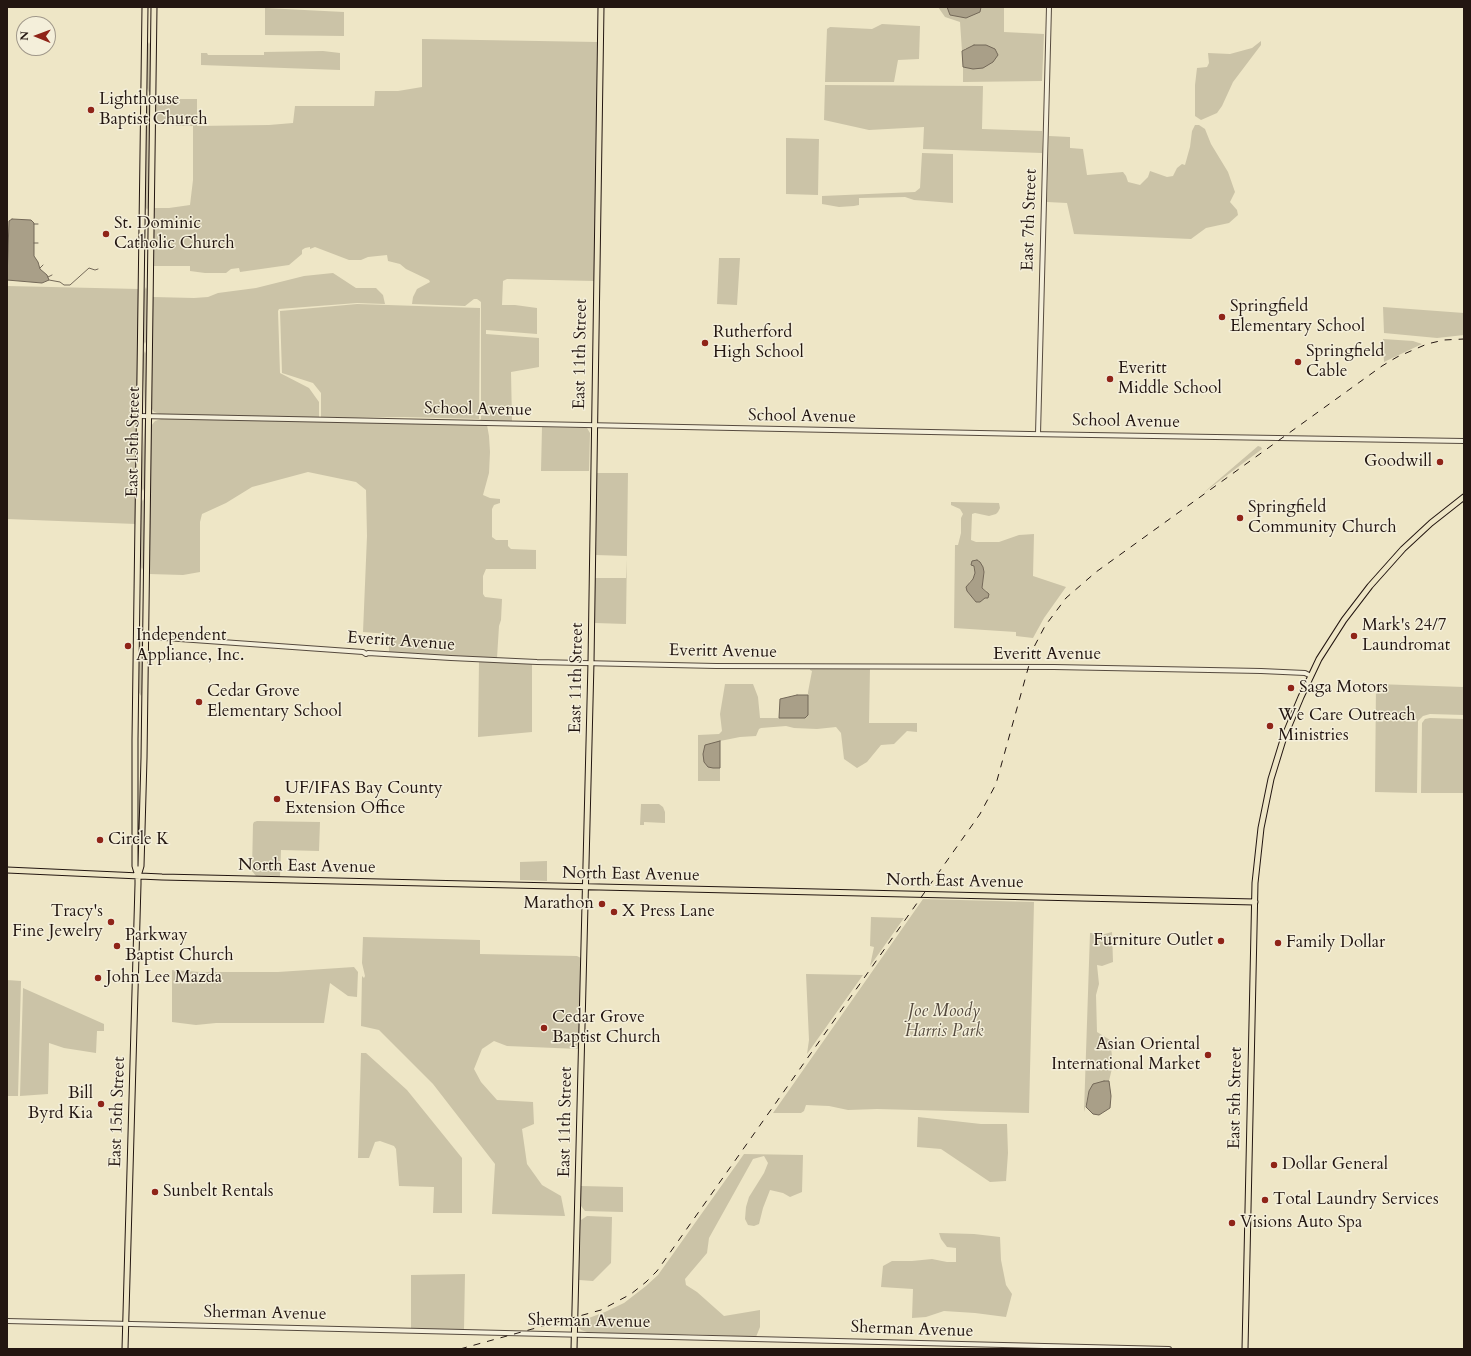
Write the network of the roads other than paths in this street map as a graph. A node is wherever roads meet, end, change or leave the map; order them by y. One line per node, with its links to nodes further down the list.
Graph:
1 (146, 7): 5 (main road, East 15th Street)
2 (154, 7): 6 (main road, East 15th Street)
3 (601, 7): 7 (main road, East 11th Street)
4 (1049, 7): 8 (street, East 7th Street)
5 (140, 416): 6 (street, School Avenue); 11 (main road, East 15th Street)
6 (149, 416): 7 (street, School Avenue); 12 (main road, East 15th Street)
7 (594, 425): 8 (street, School Avenue); 13 (main road, East 11th Street)
8 (1038, 434): 9 (street, School Avenue)
9 (1464, 441)
10 (1464, 497): 14 (main road, East 5th Street)
11 (137, 636): 12 (street, Everitt Avenue); 15 (main road, East 15th Street)
12 (146, 637): 13 (street, Everitt Avenue); 16 (main road, East 15th Street)
13 (591, 662): 14 (street, Everitt Avenue); 20 (main road, East 11th Street)
14 (1311, 676): 21 (main road, East 5th Street)
15 (135, 750): 16 (main road); 17 (main road, East 15th Street)
16 (144, 758): 17 (main road); 19 (main road, East 15th Street)
17 (135, 764): 19 (main road, East 15th Street)
18 (7, 870): 19 (main road, North East Avenue)
19 (138, 876): 20 (main road, North East Avenue); 23 (main road, East 15th Street)
20 (585, 888): 21 (main road, North East Avenue); 24 (main road, East 11th Street)
21 (1255, 902): 28 (main road, East 5th Street)
22 (7, 1321): 23 (street, Sherman Avenue)
23 (126, 1324): 24 (street, Sherman Avenue); 25 (main road, East 15th Street)
24 (574, 1334): 26 (main road, East 11th Street); 27 (street, Sherman Avenue)
25 (125, 1349)
26 (574, 1349)
27 (1169, 1349)
28 (1245, 1349)

